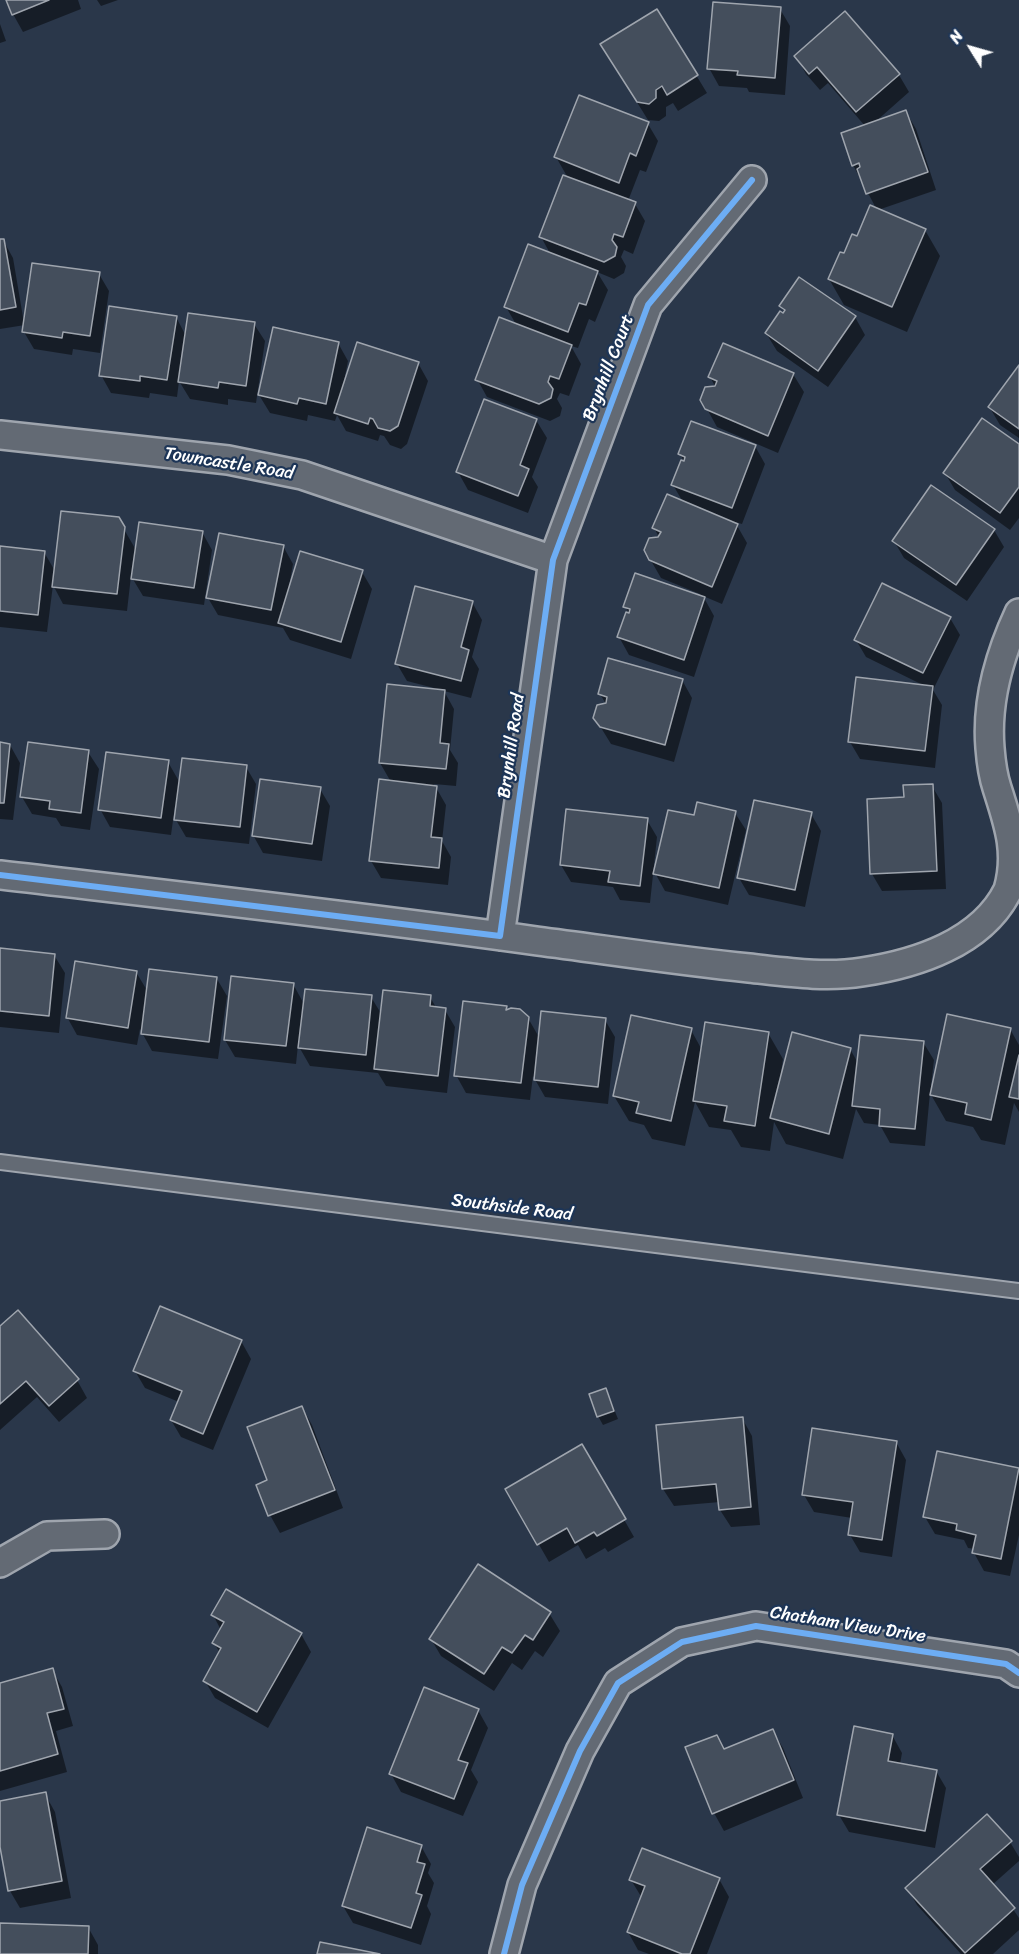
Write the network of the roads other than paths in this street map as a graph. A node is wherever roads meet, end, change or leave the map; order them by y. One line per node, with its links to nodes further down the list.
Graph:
1 (752, 180): 3 (street, Brynhill Court)
2 (0, 435): 3 (street, Towncastle Road)
3 (552, 560): 7 (street, Brynhill Road)
4 (1019, 613): 6 (street)
5 (0, 875): 7 (street)
6 (1013, 895): 7 (street)
7 (500, 936)
8 (0, 1162): 9 (lane, Southside Road)
9 (1019, 1291)
10 (105, 1534): 11 (street)
11 (0, 1563)
12 (1019, 1673): 13 (street, Chatham View Drive)
13 (504, 1954)

